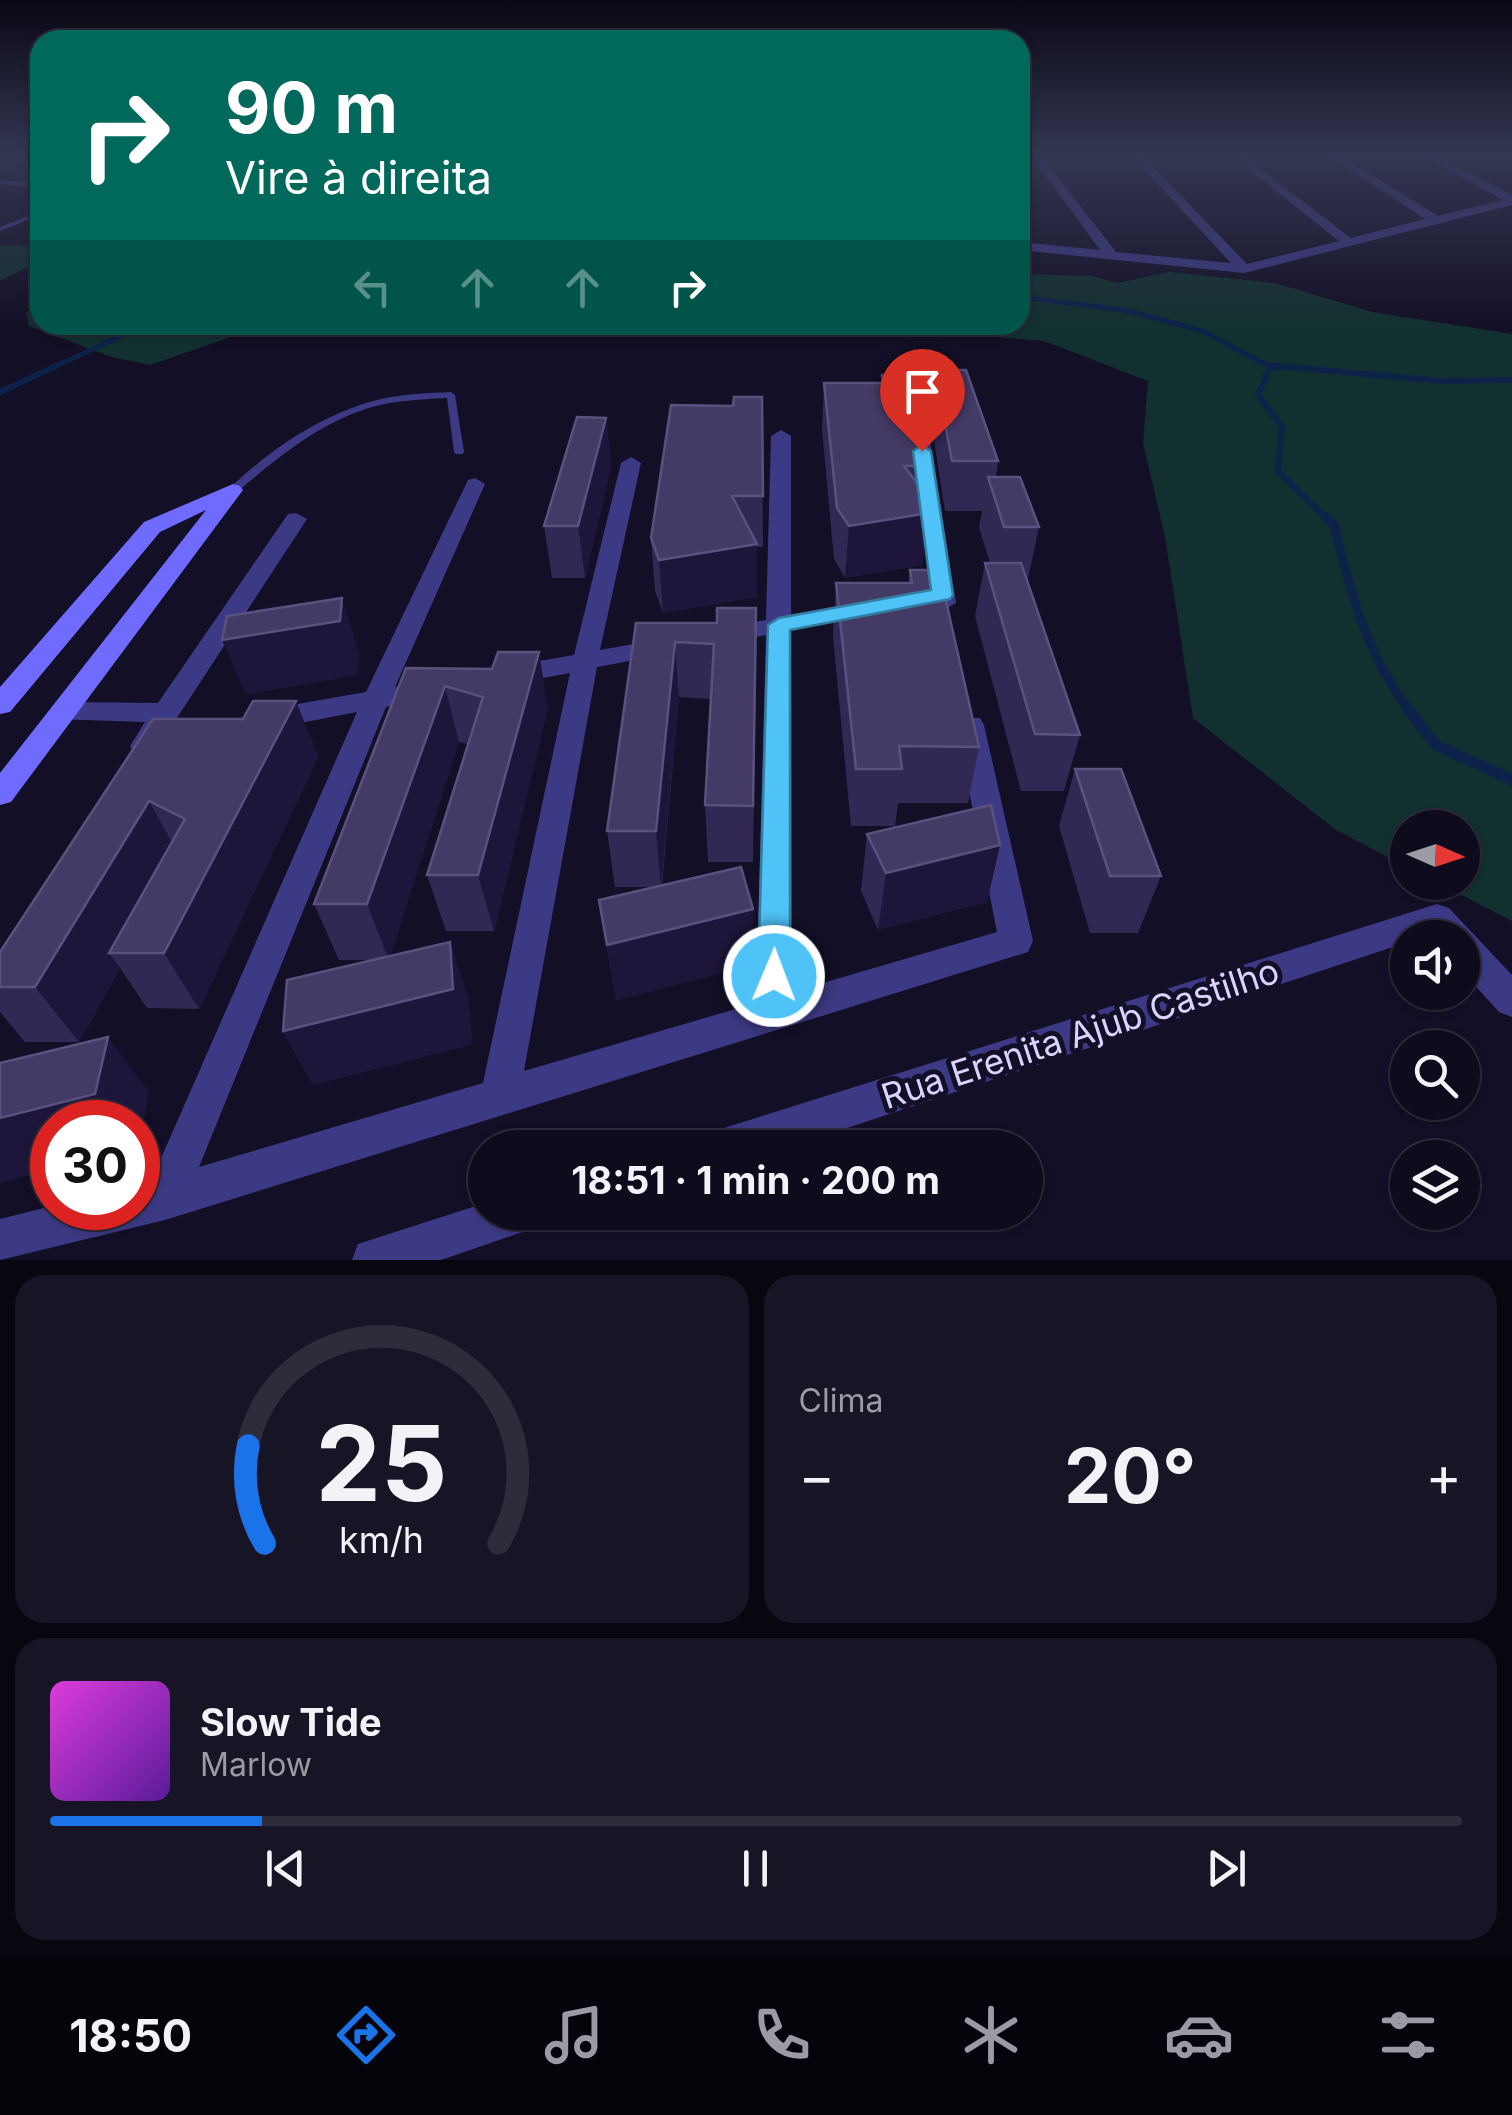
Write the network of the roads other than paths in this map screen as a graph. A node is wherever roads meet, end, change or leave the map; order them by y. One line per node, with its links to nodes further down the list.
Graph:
1 (1079, 213): 11 (street)
2 (1191, 213): 12 (street)
3 (1311, 213): 9 (street)
4 (1425, 213): 7 (street)
5 (1463, 213): 7 (street)
6 (30, 217): 8 (lane)
7 (1436, 220): 9 (street)
8 (0, 229)
9 (1350, 243): 12 (street)
10 (1030, 247): 11 (street)
11 (1111, 255): 12 (street)
12 (1244, 269)
13 (917, 415): 22 (street)
14 (781, 436): 21 (street)
15 (459, 452): 18 (lane)
16 (631, 464): 23 (street)
17 (475, 484): 27 (street)
18 (233, 490): 28 (street); 29 (street)
19 (296, 519): 30 (street)
20 (888, 605): 21 (street)
21 (779, 625): 23 (street); 37 (street)
22 (950, 633)
23 (585, 661): 24 (street); 38 (street)
24 (490, 678)
25 (452, 685): 27 (street)
26 (963, 691): 37 (street)
27 (376, 699): 31 (street); 40 (street)
28 (0, 706)
29 (63, 712): 30 (street); 33 (street)
30 (175, 724): 32 (street)
31 (242, 724)
32 (126, 774)
33 (0, 794)
34 (1390, 945): 39 (street, Rua Erenita Ajub Castilho)
35 (1480, 965): 36 (street)
36 (1512, 1000)
37 (774, 1015): 38 (street)
38 (500, 1097): 41 (street)
39 (783, 1130)
40 (160, 1169)
41 (160, 1199)
42 (43, 1230): 44 (street)
43 (468, 1230): 45 (street)
44 (0, 1241)
45 (374, 1260)

